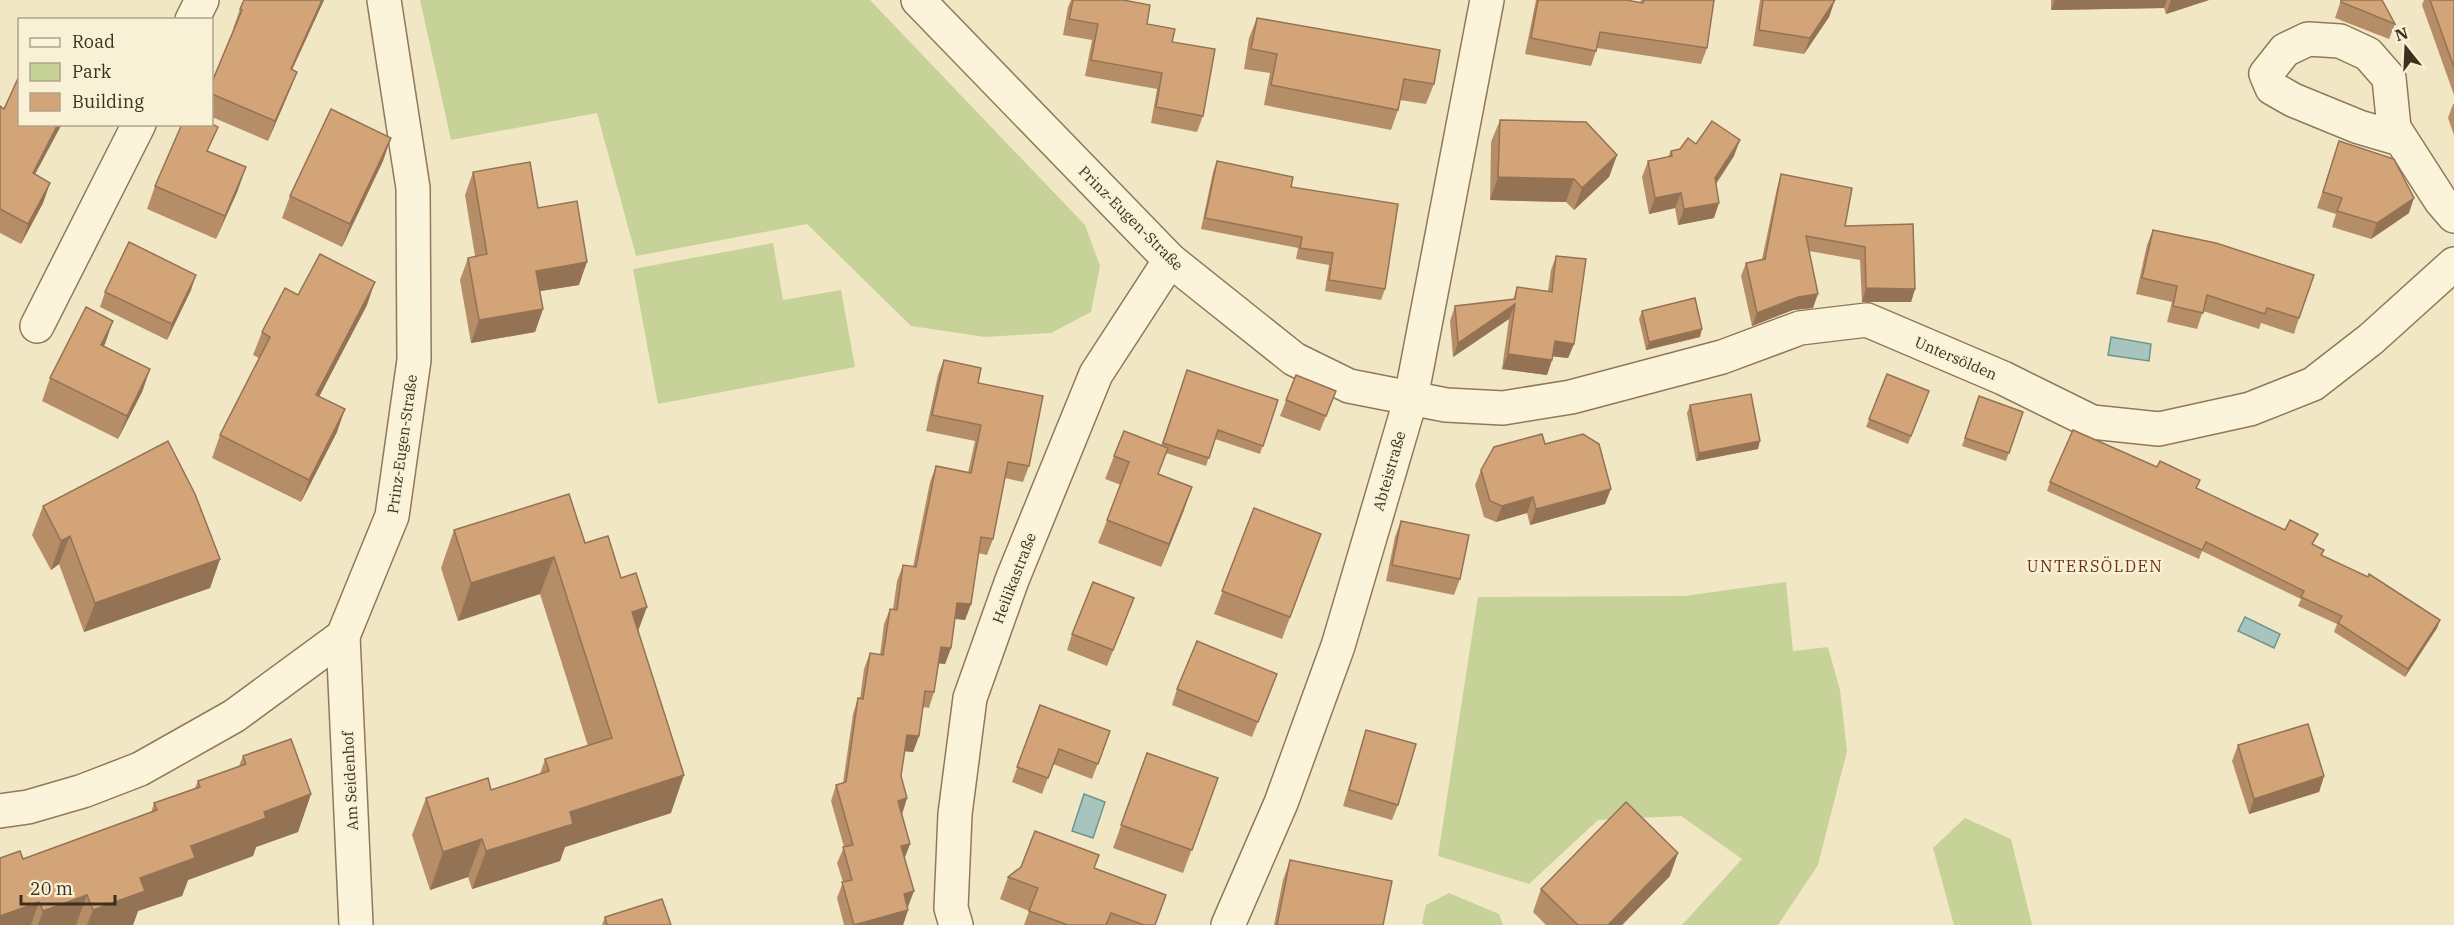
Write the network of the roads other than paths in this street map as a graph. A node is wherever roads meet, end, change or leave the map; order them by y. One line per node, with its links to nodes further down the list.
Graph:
1 (202, 0): 5 (street)
2 (384, 0): 13 (street, Prinz-Eugen-Straße)
3 (918, 0): 9 (street, Prinz-Eugen-Straße)
4 (1487, 0): 12 (street, Abteistraße)
5 (193, 18)
6 (138, 126): 11 (street)
7 (2400, 139): 8 (street)
8 (2454, 216)
9 (1170, 260): 12 (street, Prinz-Eugen-Straße); 16 (street, Heilikastraße)
10 (2454, 264): 12 (street, Untersölden)
11 (37, 326)
12 (1411, 398): 17 (street, Abteistraße)
13 (343, 636): 14 (street); 15 (street, Am Seidenhof)
14 (0, 811)
15 (356, 925)
16 (956, 925)
17 (1228, 925)

